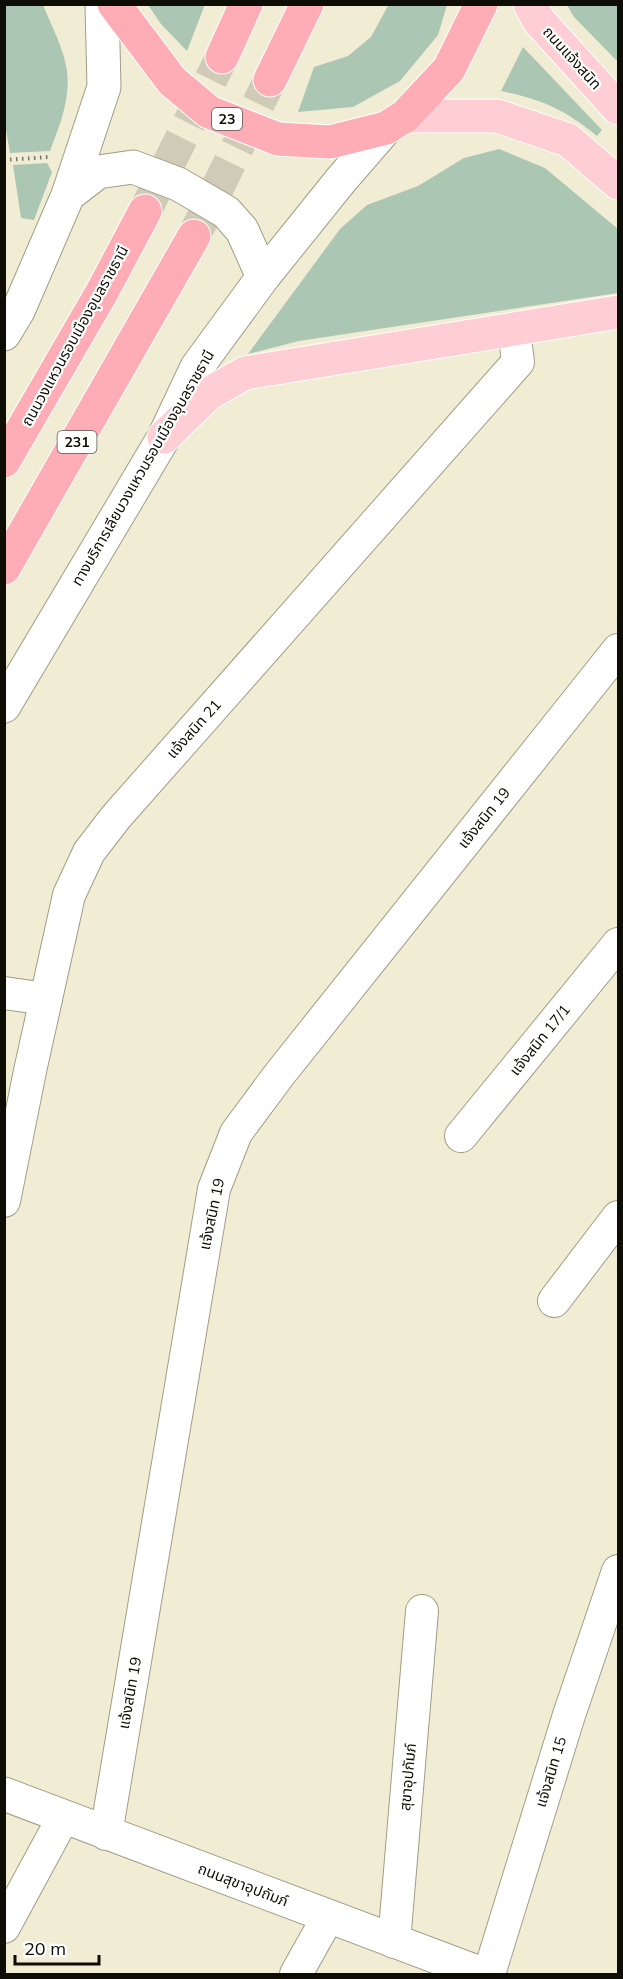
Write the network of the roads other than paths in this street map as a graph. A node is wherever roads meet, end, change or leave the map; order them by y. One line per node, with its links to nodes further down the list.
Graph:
1 (102, 4): 12 (main road)
2 (114, 4): 10 (highway, 23)
3 (246, 4): 7 (highway)
4 (307, 4): 8 (highway)
5 (481, 4): 10 (highway)
6 (530, 4): 9 (main road, ถนนแจ้งสนิท)
7 (222, 57)
8 (270, 80)
9 (618, 108)
10 (396, 122): 11 (main road, 23); 15 (main road, ทางบริการเลียบวงแหวนรอบเมืองอุบลราชธานี)
11 (618, 183)
12 (68, 195): 15 (main road); 18 (main road)
13 (145, 211): 20 (highway, ถนนวงแหวนรอบเมืองอุบลราชธานี)
14 (194, 236): 21 (highway, 231)
15 (263, 277): 19 (main road, ทางบริการเลียบวงแหวนรอบเมืองอุบลราชธานี)
16 (618, 312): 17 (main road)
17 (514, 330): 19 (main road); 26 (street, แจ้งสนิท 21)
18 (4, 334)
19 (164, 437): 23 (main road, ทางบริการเลียบวงแหวนรอบเมืองอุบลราชธานี)
20 (4, 461)
21 (4, 568)
22 (618, 650): 35 (street, แจ้งสนิท 19)
23 (4, 706)
24 (618, 944): 27 (street, แจ้งสนิท 17/1)
25 (4, 993): 26 (street)
26 (46, 999): 28 (street, แจ้งสนิท 21)
27 (461, 1136)
28 (4, 1201)
29 (618, 1217): 30 (street)
30 (554, 1301)
31 (618, 1571): 42 (street, แจ้งสนิท 15)
32 (422, 1611): 38 (street, สุขาอุปกัมภ์)
33 (4, 1794): 34 (main road, ถนนสุขาอุปถัมภ์)
34 (63, 1818): 35 (main road, ถนนสุขาอุปถัมภ์); 37 (street)
35 (106, 1834): 36 (main road, ถนนสุขาอุปถัมภ์)
36 (328, 1917): 38 (main road, ถนนสุขาอุปถัมภ์); 40 (street)
37 (4, 1927)
38 (394, 1942): 39 (main road, ถนนสุขาอุปถัมภ์)
39 (448, 1969): 41 (main road, ถนนสุขาอุปถัมภ์)
40 (296, 1974)
41 (482, 1974)
42 (489, 1974)

